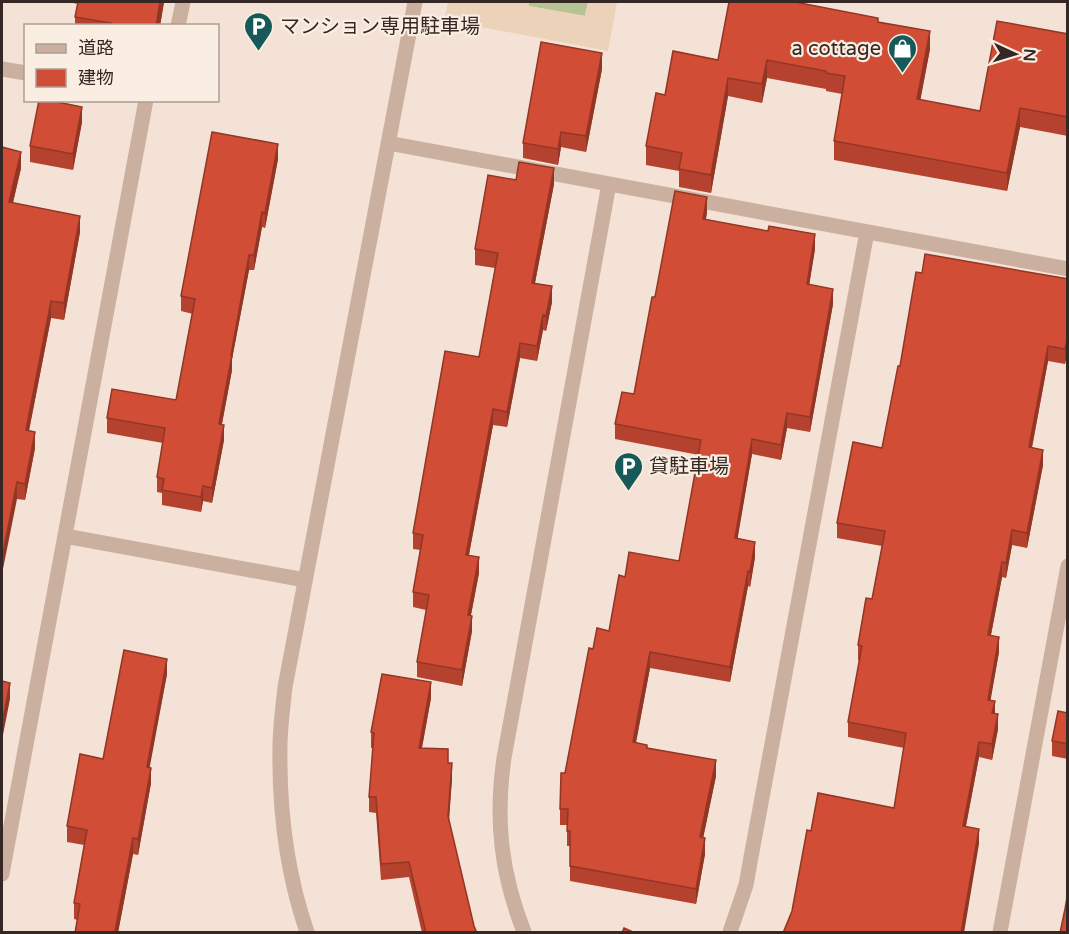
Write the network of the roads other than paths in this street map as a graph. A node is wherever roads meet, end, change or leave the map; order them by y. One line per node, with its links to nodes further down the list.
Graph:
1 (183, 2): 3 (street)
2 (415, 2): 7 (street)
3 (178, 24)
4 (2, 69): 5 (street)
5 (24, 73)
6 (146, 102): 11 (street)
7 (388, 143): 8 (street); 13 (street)
8 (609, 184): 9 (street); 16 (street)
9 (867, 232): 10 (street); 17 (street)
10 (1068, 269)
11 (65, 536): 13 (street); 14 (street)
12 (1068, 566): 18 (street)
13 (305, 580): 15 (street)
14 (2, 874)
15 (307, 933)
16 (524, 933)
17 (730, 933)
18 (1000, 933)

